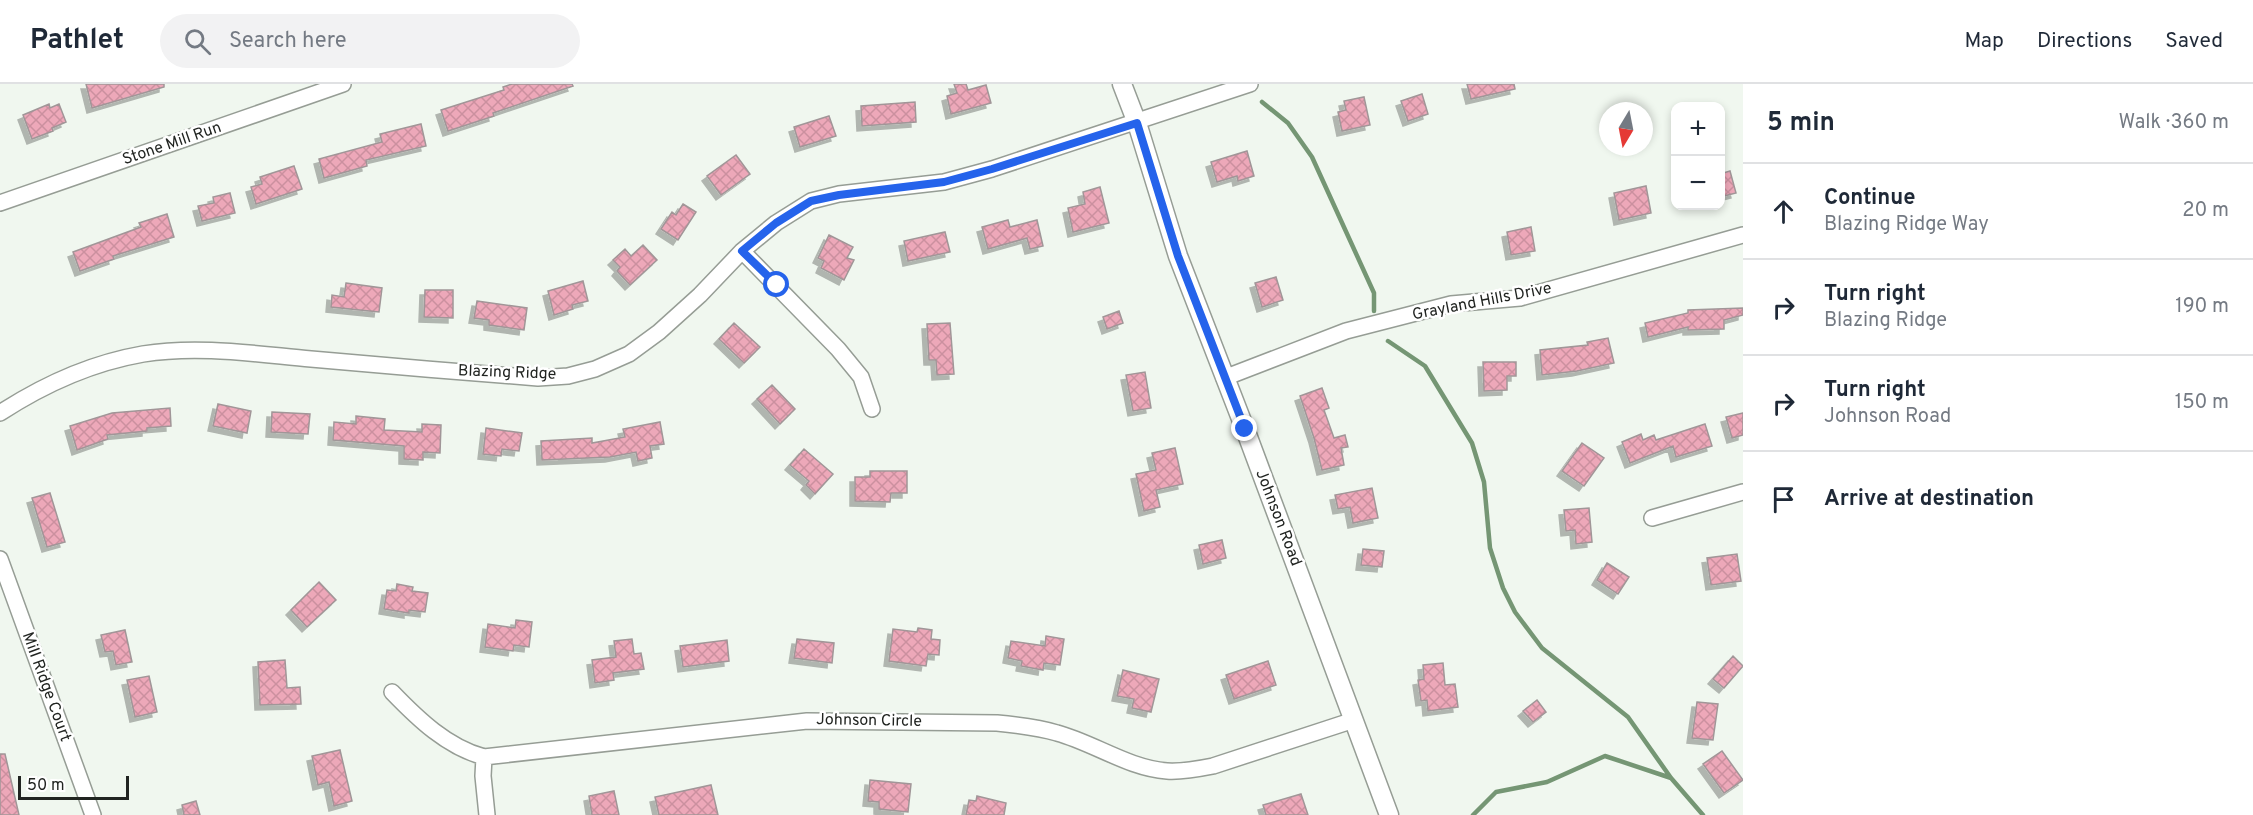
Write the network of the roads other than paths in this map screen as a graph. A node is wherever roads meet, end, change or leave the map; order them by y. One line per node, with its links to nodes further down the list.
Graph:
1 (344, 84): 5 (street, Stone Mill Run)
2 (1122, 84): 4 (street, Johnson Road)
3 (1250, 84): 4 (street, Blazing Ridge)
4 (1137, 123): 7 (street, Blazing Ridge); 8 (street, Johnson Road)
5 (0, 204)
6 (1743, 235): 8 (street, Grayland Hills Drive)
7 (742, 251): 9 (street); 10 (street, Blazing Ridge)
8 (1224, 378): 15 (street, Johnson Road)
9 (872, 409)
10 (0, 413)
11 (1743, 492): 12 (street)
12 (1652, 518)
13 (0, 559): 17 (street, Mill Ridge Court)
14 (392, 692): 16 (street, Johnson Circle)
15 (1354, 720): 16 (street, Johnson Circle); 19 (street, Johnson Road)
16 (484, 757): 18 (street)
17 (93, 815)
18 (487, 815)
19 (1389, 815)

